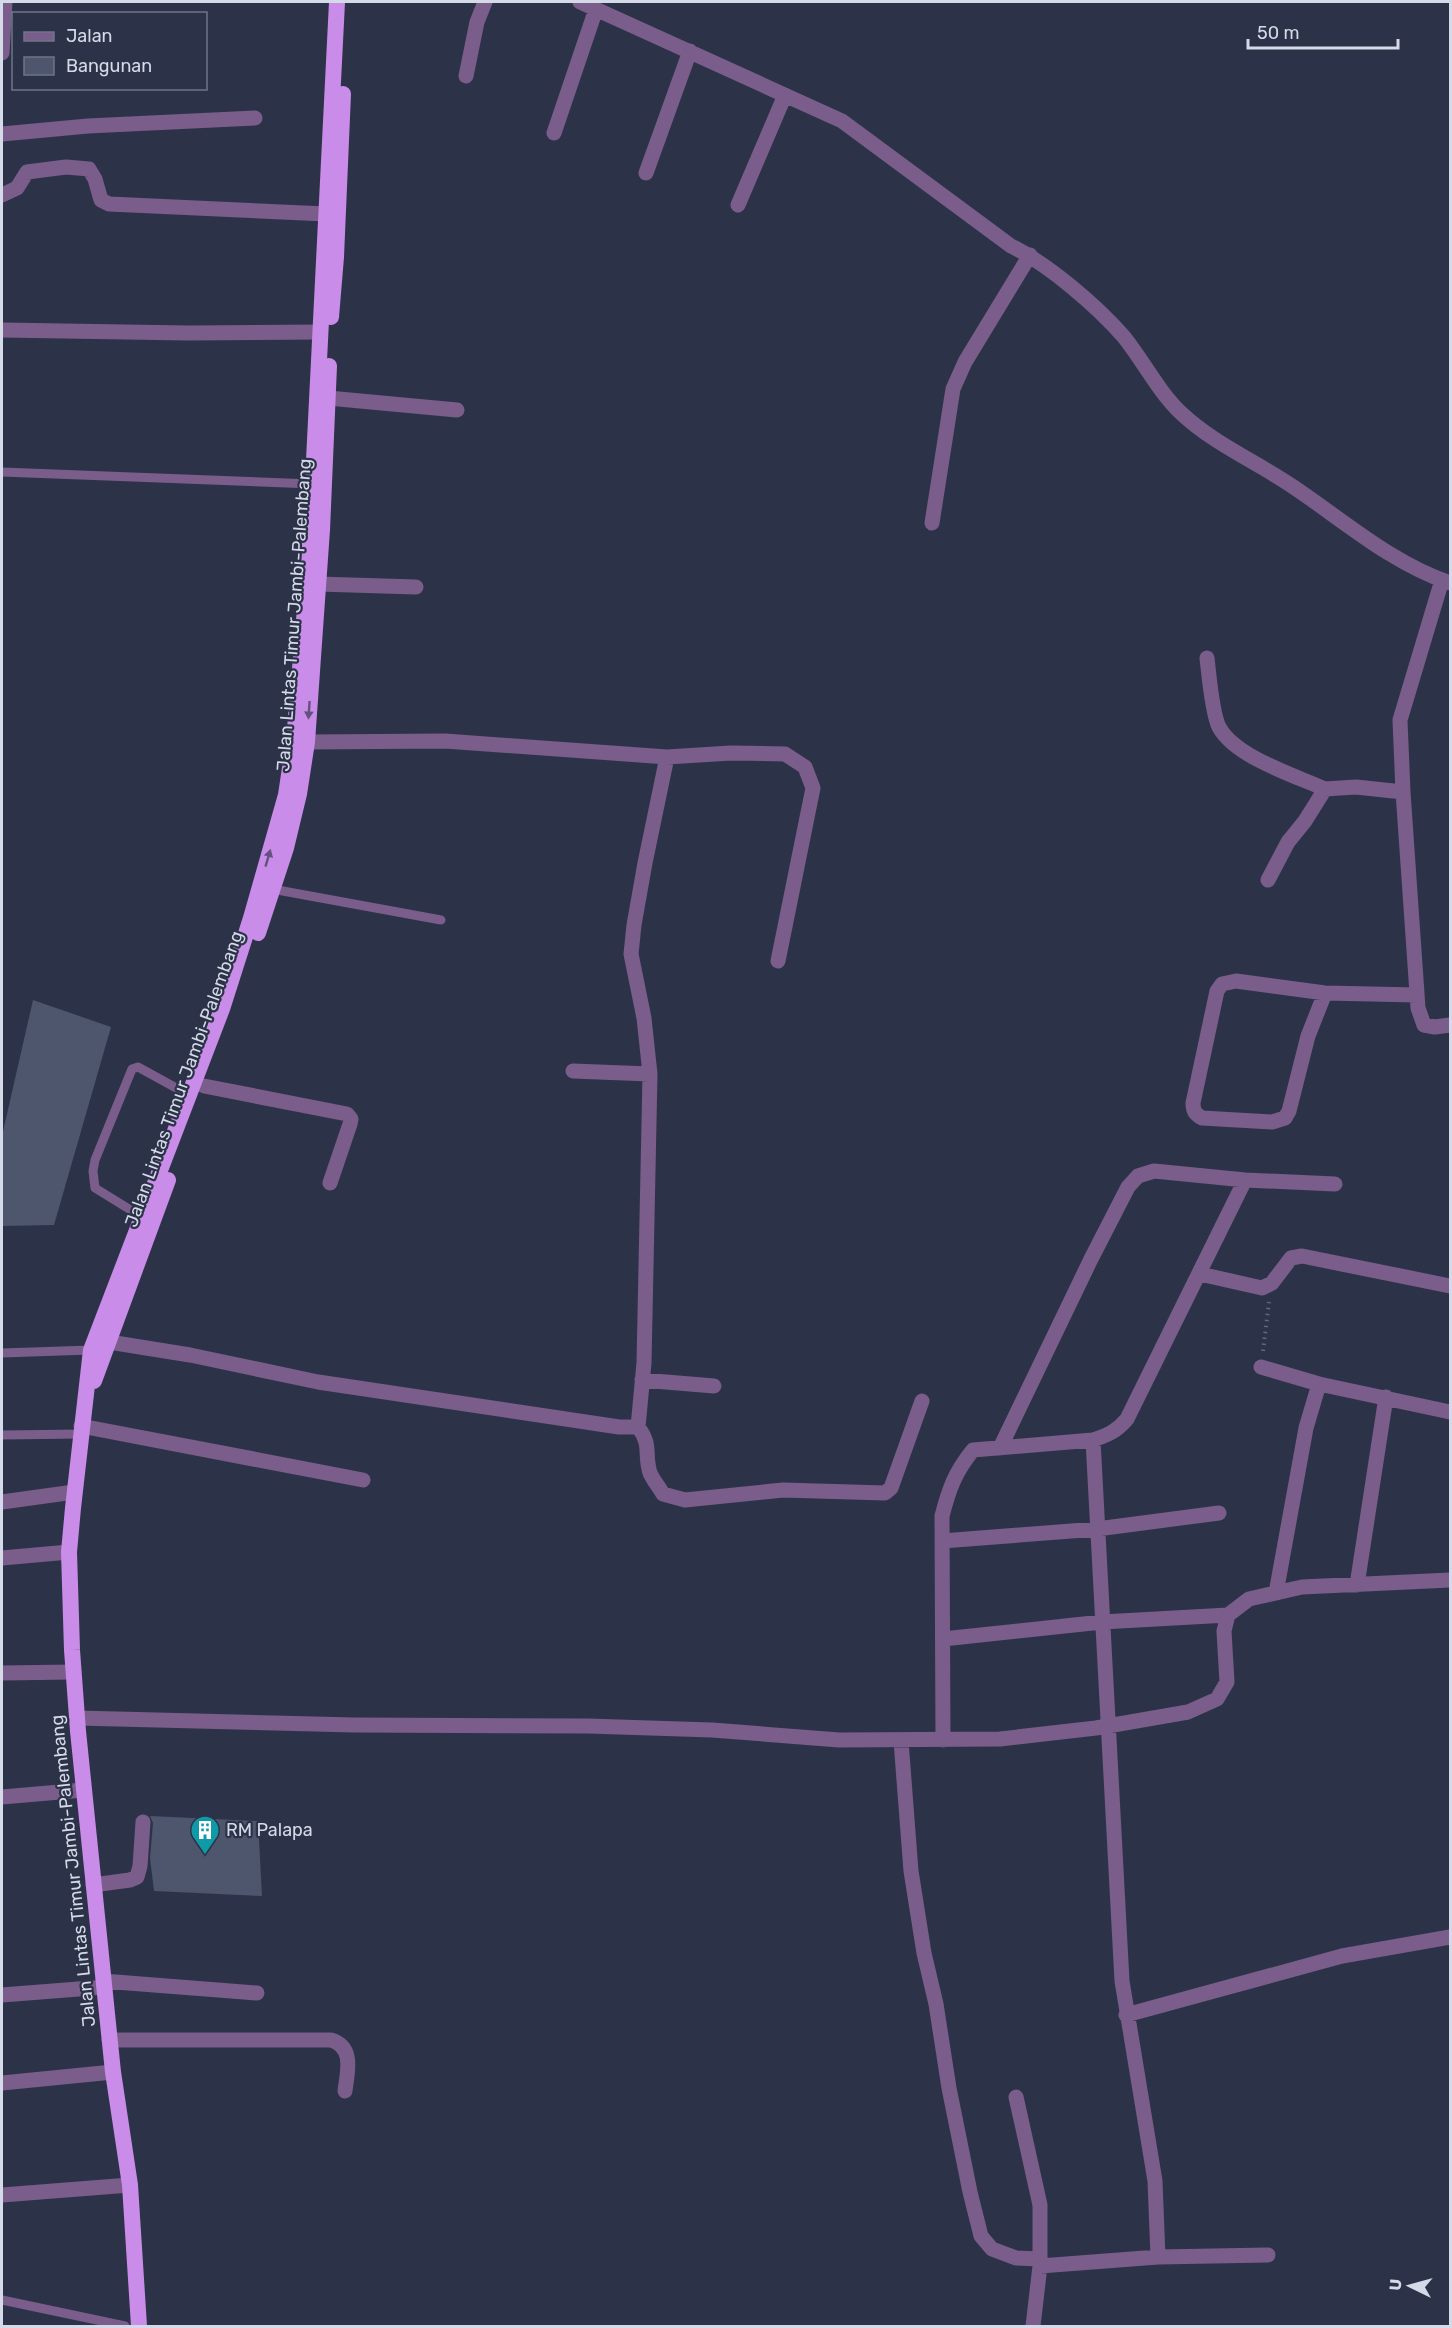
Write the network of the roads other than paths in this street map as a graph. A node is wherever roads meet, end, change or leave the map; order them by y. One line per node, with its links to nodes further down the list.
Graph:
1 (337, 2): 17 (highway, Jalan Lintas Timur Jambi-Palembang)
2 (348, 2): 21 (highway, Jalan Lintas Timur Jambi-Palembang)
3 (485, 2): 9 (street)
4 (580, 2): 5 (street)
5 (596, 9): 7 (street); 12 (street)
6 (4, 11): 8 (street)
7 (690, 51): 10 (street); 14 (street)
8 (2, 53)
9 (466, 76)
10 (785, 95): 16 (street); 18 (street)
11 (255, 118): 13 (street)
12 (554, 133)
13 (2, 134)
14 (646, 173)
15 (2, 195): 17 (street)
16 (738, 205)
17 (326, 214): 20 (highway, Jalan Lintas Timur Jambi-Palembang)
18 (1030, 255): 25 (street); 26 (street)
19 (2, 330): 20 (street)
20 (320, 333): 24 (highway, Jalan Lintas Timur Jambi-Palembang)
21 (328, 398): 22 (street); 27 (highway, Jalan Lintas Timur Jambi-Palembang)
22 (457, 410)
23 (2, 472): 24 (lane)
24 (312, 484): 44 (highway, Jalan Lintas Timur Jambi-Palembang, one-way to 24)
25 (932, 523)
26 (1446, 582): 33 (street)
27 (318, 584): 28 (street); 30 (highway, Jalan Lintas Timur Jambi-Palembang, one-way to 30)
28 (416, 586)
29 (1207, 658): 32 (street)
30 (307, 742): 31 (street); 35 (highway, Jalan Lintas Timur Jambi-Palembang)
31 (667, 757): 37 (street); 42 (street)
32 (1325, 789): 33 (street); 34 (street)
33 (1403, 792): 39 (street)
34 (1268, 880)
35 (272, 889): 36 (lane); 43 (highway, Jalan Lintas Timur Jambi-Palembang)
36 (441, 920)
37 (778, 961)
38 (1325, 993): 38 (street); 39 (street)
39 (1417, 995): 40 (street)
40 (1450, 1024)
41 (573, 1071): 42 (street)
42 (650, 1074): 55 (street)
43 (204, 1086): 46 (street); 51 (highway, Jalan Lintas Timur Jambi-Palembang)
44 (189, 1095): 48 (highway, Jalan Lintas Timur Jambi-Palembang); 48 (lane)
45 (1245, 1180): 47 (street); 49 (street); 65 (street)
46 (330, 1183)
47 (1335, 1184)
48 (142, 1217): 52 (highway, Jalan Lintas Timur Jambi-Palembang)
49 (1200, 1274): 50 (street); 64 (street)
50 (1450, 1286)
51 (109, 1342): 61 (highway, Jalan Lintas Timur Jambi-Palembang); 62 (street)
52 (91, 1350): 53 (lane); 61 (highway, Jalan Lintas Timur Jambi-Palembang)
53 (2, 1353)
54 (1260, 1367): 56 (street)
55 (642, 1380): 57 (street); 62 (street)
56 (1319, 1383): 58 (street); 76 (street)
57 (714, 1386)
58 (1386, 1397): 60 (street); 75 (street)
59 (922, 1401): 62 (street)
60 (1450, 1412)
61 (82, 1423): 63 (lane); 66 (street); 67 (highway, Jalan Lintas Timur Jambi-Palembang)
62 (638, 1427)
63 (2, 1435)
64 (1093, 1440): 65 (street); 70 (street)
65 (1000, 1448): 71 (street)
66 (363, 1480)
67 (75, 1492): 68 (street); 72 (highway, Jalan Lintas Timur Jambi-Palembang)
68 (2, 1502)
69 (1219, 1513): 70 (street)
70 (1097, 1529): 71 (street); 78 (street)
71 (942, 1540): 79 (street)
72 (69, 1552): 73 (street); 80 (highway, Jalan Lintas Timur Jambi-Palembang)
73 (2, 1558)
74 (1450, 1576): 75 (street)
75 (1357, 1584): 76 (street)
76 (1276, 1593): 77 (street)
77 (1228, 1615): 78 (street); 83 (street)
78 (1102, 1622): 79 (street); 83 (street)
79 (943, 1639): 84 (street)
80 (74, 1672): 81 (street); 82 (highway, Jalan Lintas Timur Jambi-Palembang)
81 (2, 1673)
82 (77, 1718): 85 (street); 86 (highway, Jalan Lintas Timur Jambi-Palembang)
83 (1108, 1726): 84 (street); 94 (street)
84 (944, 1740): 85 (street)
85 (901, 1741): 104 (street)
86 (83, 1790): 87 (street); 89 (highway, Jalan Lintas Timur Jambi-Palembang)
87 (2, 1797)
88 (143, 1822): 89 (street)
89 (93, 1886): 91 (highway, Jalan Lintas Timur Jambi-Palembang)
90 (1450, 1937): 94 (street)
91 (103, 1984): 92 (street); 93 (street); 95 (highway, Jalan Lintas Timur Jambi-Palembang)
92 (257, 1993)
93 (2, 1995)
94 (1126, 2015): 103 (street)
95 (109, 2040): 96 (highway, Jalan Lintas Timur Jambi-Palembang); 98 (street)
96 (113, 2072): 97 (street); 100 (highway, Jalan Lintas Timur Jambi-Palembang)
97 (2, 2083)
98 (345, 2091)
99 (1016, 2097): 104 (street)
100 (130, 2185): 101 (street); 107 (highway, Jalan Lintas Timur Jambi-Palembang)
101 (2, 2195)
102 (1268, 2255): 103 (street)
103 (1158, 2257): 104 (street)
104 (1040, 2263): 108 (street)
105 (2, 2300): 106 (lane)
106 (125, 2326)
107 (139, 2326)
108 (1033, 2326)

